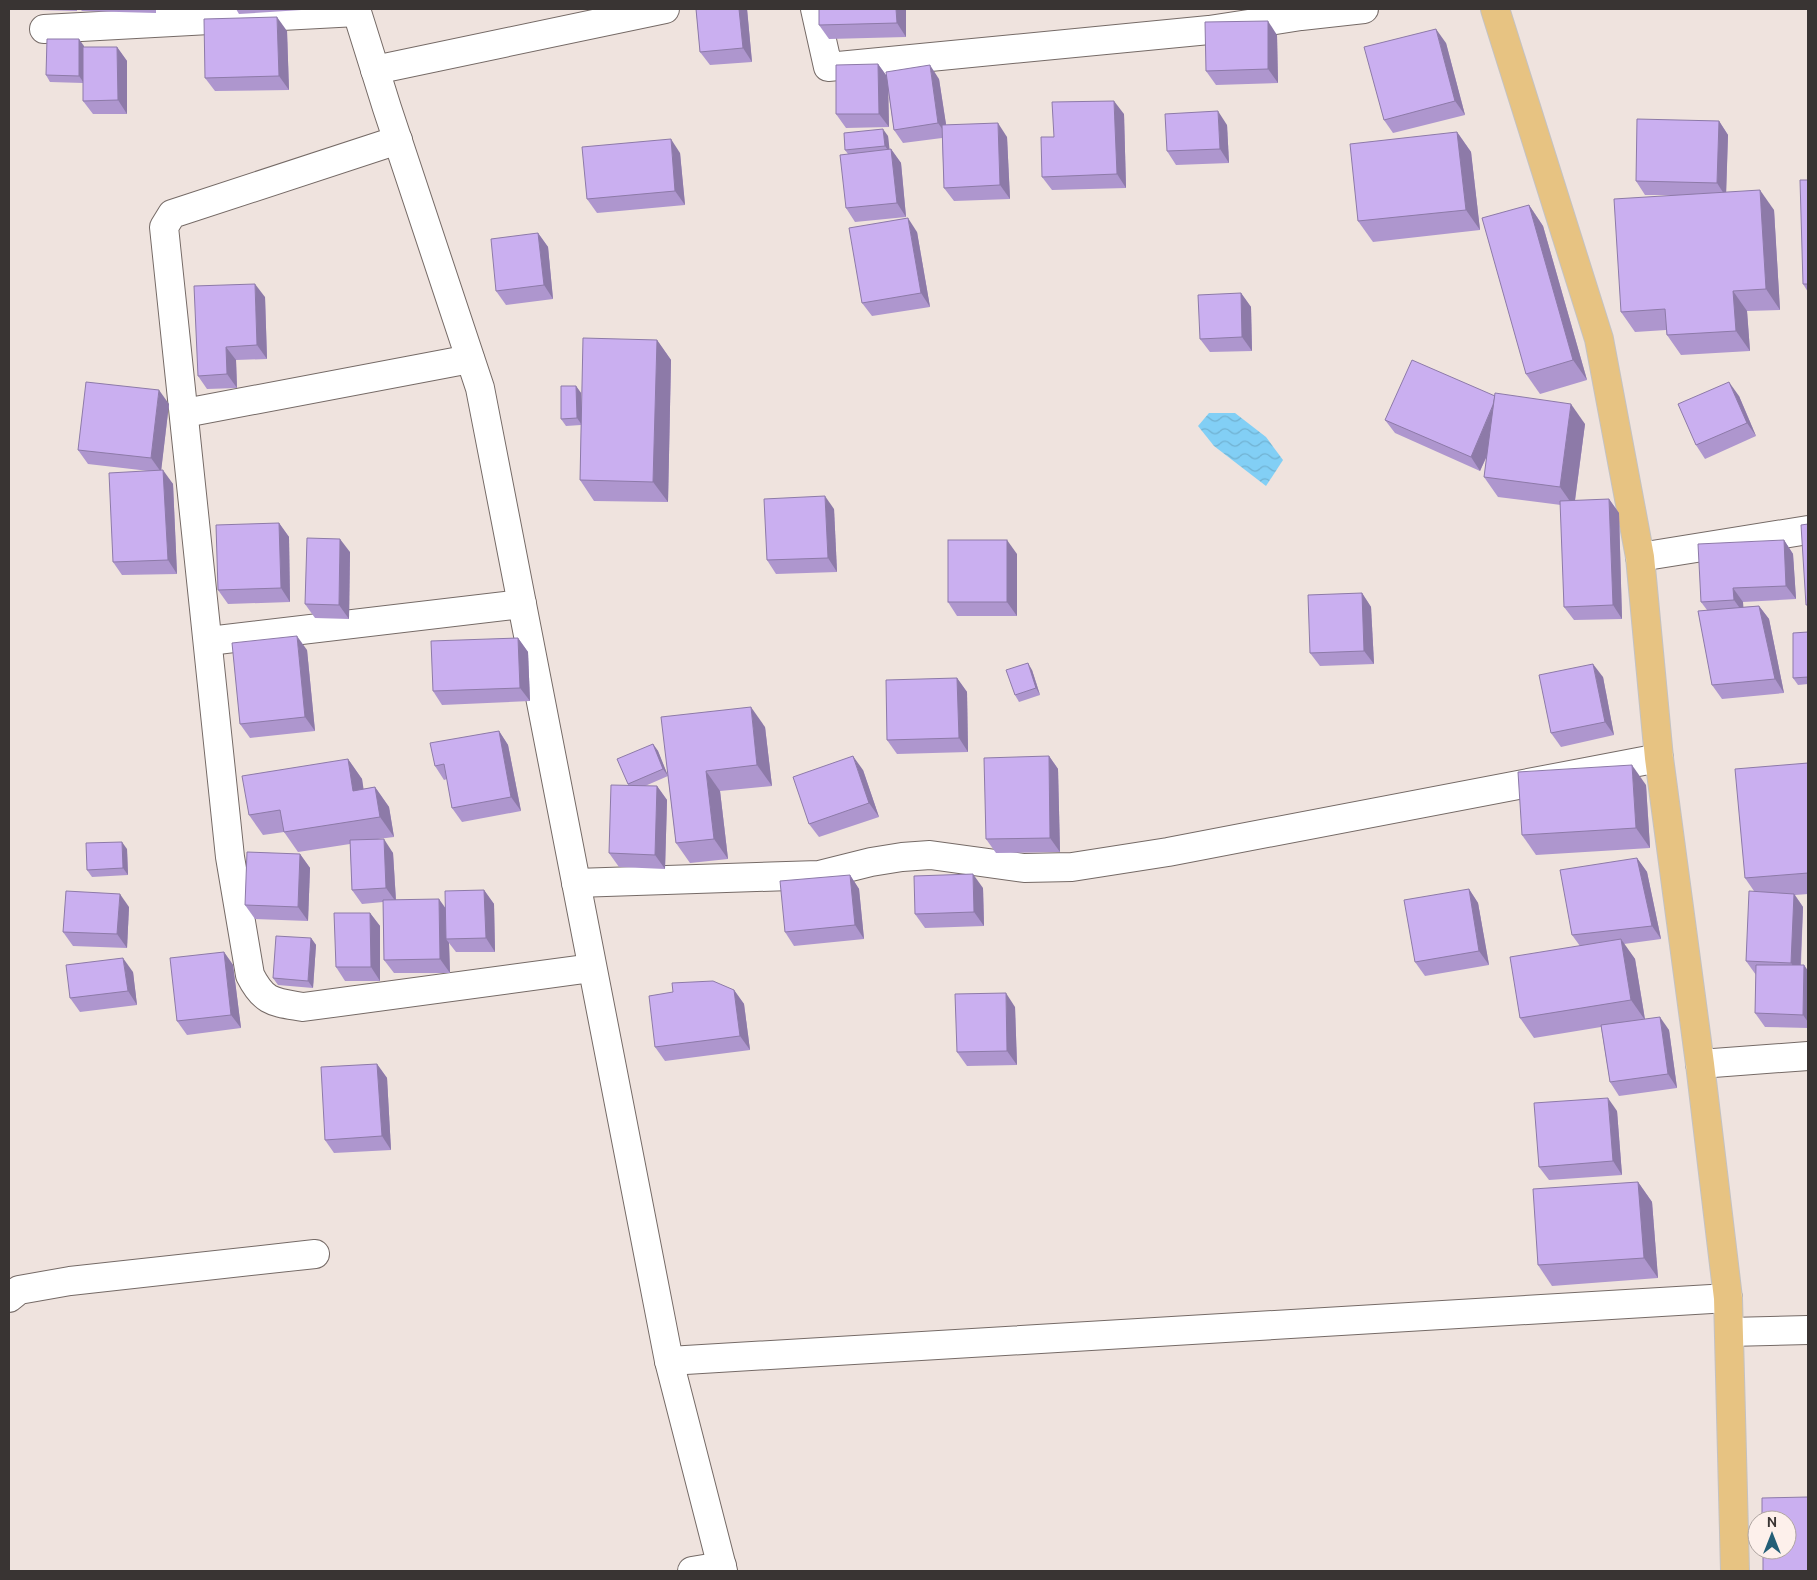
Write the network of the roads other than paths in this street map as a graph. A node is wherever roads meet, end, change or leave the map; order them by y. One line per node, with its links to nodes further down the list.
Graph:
1 (665, 9): 7 (street)
2 (815, 9): 3 (street)
3 (1364, 9)
4 (1495, 9): 12 (main road)
5 (357, 10): 6 (street); 7 (street)
6 (44, 29)
7 (375, 70): 8 (street)
8 (398, 140): 9 (street); 10 (street)
9 (470, 359): 10 (street); 13 (street)
10 (185, 414): 14 (street)
11 (1808, 530): 12 (street)
12 (1640, 557): 15 (main road)
13 (522, 604): 14 (street); 16 (street)
14 (209, 641): 17 (street)
15 (1659, 758): 16 (street); 19 (main road)
16 (576, 882): 17 (street)
17 (592, 968): 25 (street)
18 (1808, 1056): 19 (street)
19 (1700, 1064): 22 (main road)
20 (315, 1254): 21 (street)
21 (9, 1298)
22 (1728, 1298): 24 (main road); 25 (street)
23 (1808, 1330): 24 (street)
24 (1729, 1332): 28 (main road)
25 (669, 1361): 26 (street)
26 (722, 1569): 27 (street)
27 (692, 1571)
28 (1735, 1571)

